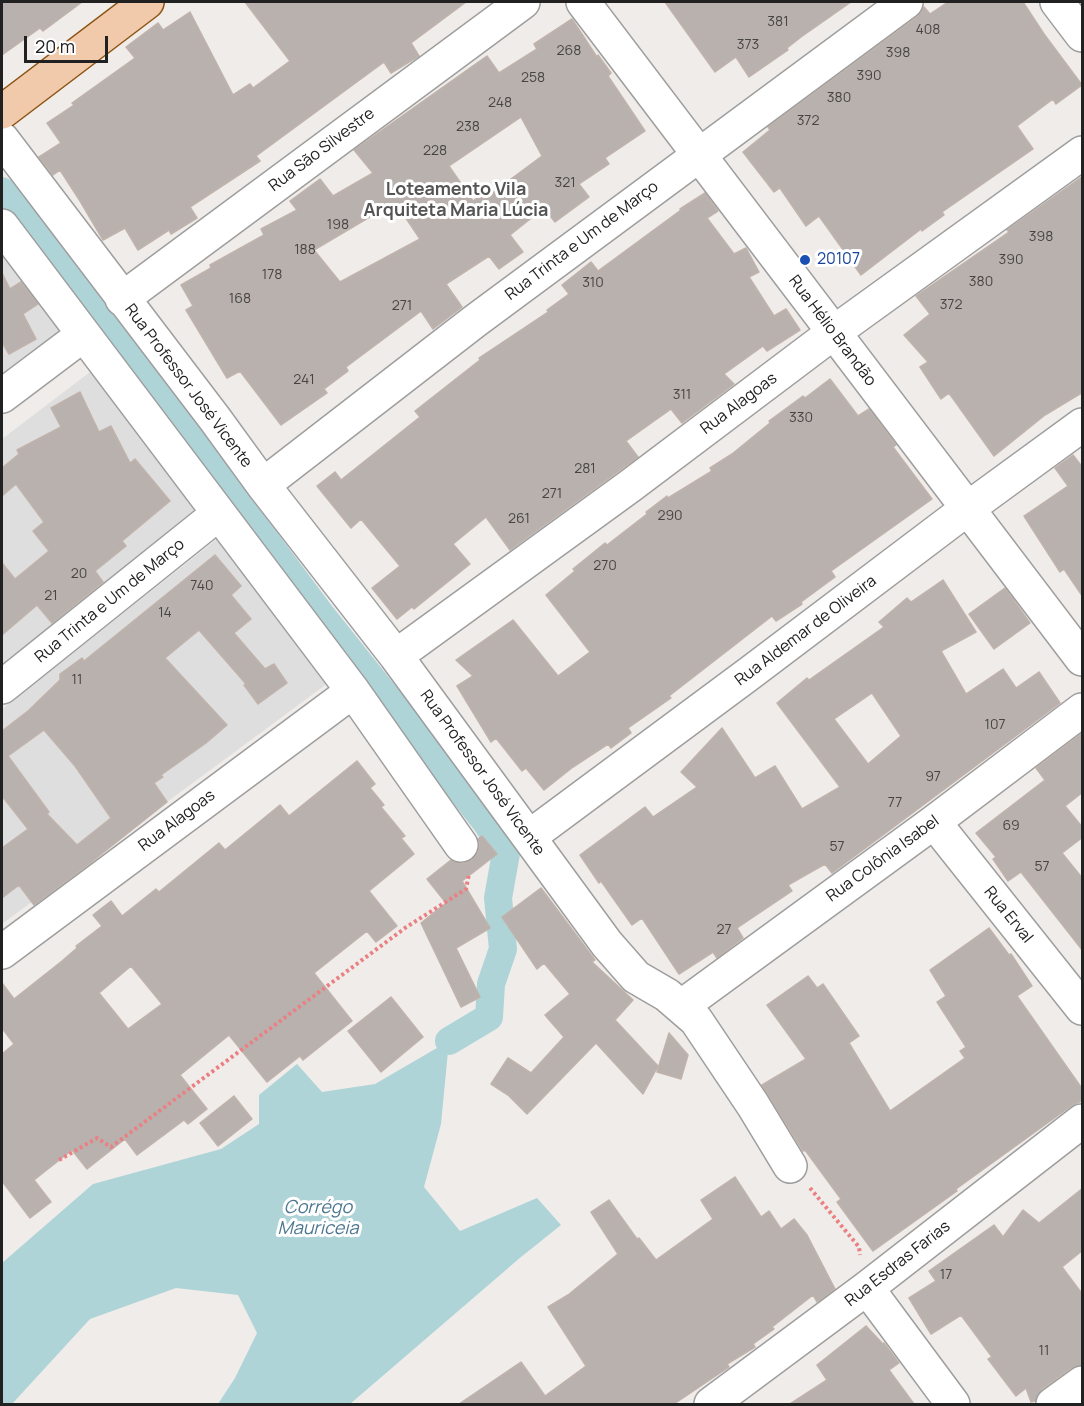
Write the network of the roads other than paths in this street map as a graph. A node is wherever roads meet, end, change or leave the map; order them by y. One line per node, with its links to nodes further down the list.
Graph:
1 (147, 2): 7 (main road)
2 (523, 2): 12 (street, Rua São Silvestre)
3 (584, 2): 9 (street, Rua Hélio Brandão)
4 (906, 2): 9 (street, Rua Trinta e Um de Março)
5 (1057, 2): 6 (street)
6 (1083, 35)
7 (2, 112)
8 (2, 139): 12 (street, Rua Professor José Vicente)
9 (699, 153): 13 (street, Rua Hélio Brandão); 17 (street, Rua Trinta e Um de Março)
10 (1083, 153): 13 (street, Rua Alagoas)
11 (2, 226): 14 (street)
12 (122, 299): 17 (street, Rua Professor José Vicente)
13 (833, 333): 18 (street, Rua Hélio Brandão); 20 (street, Rua Alagoas)
14 (82, 335): 15 (street); 19 (street)
15 (2, 396)
16 (1083, 425): 18 (street, Rua Aldemar de Oliveira)
17 (262, 485): 20 (street, Rua Professor José Vicente)
18 (967, 508): 21 (street, Rua Hélio Brandão); 26 (street, Rua Aldemar de Oliveira)
19 (218, 514): 22 (street, Rua Trinta e Um de Março); 23 (street)
20 (396, 656): 26 (street, Rua Professor José Vicente)
21 (1083, 659)
22 (2, 687)
23 (353, 691): 27 (street); 28 (street, Rua Alagoas)
24 (1083, 710): 25 (street, Rua Colônia Isabel)
25 (934, 822): 29 (street, Rua Colônia Isabel); 30 (street, Rua Erval)
26 (529, 837): 29 (street, Rua Professor José Vicente)
27 (461, 845)
28 (2, 952)
29 (682, 1006): 32 (street, Rua Professor José Vicente)
30 (1083, 1008)
31 (1083, 1121): 33 (street, Rua Esdras Farias)
32 (790, 1166)
33 (867, 1288): 35 (street, Rua Esdras Farias); 36 (street)
34 (1083, 1383): 37 (street)
35 (711, 1404)
36 (952, 1404)
37 (1053, 1404)

